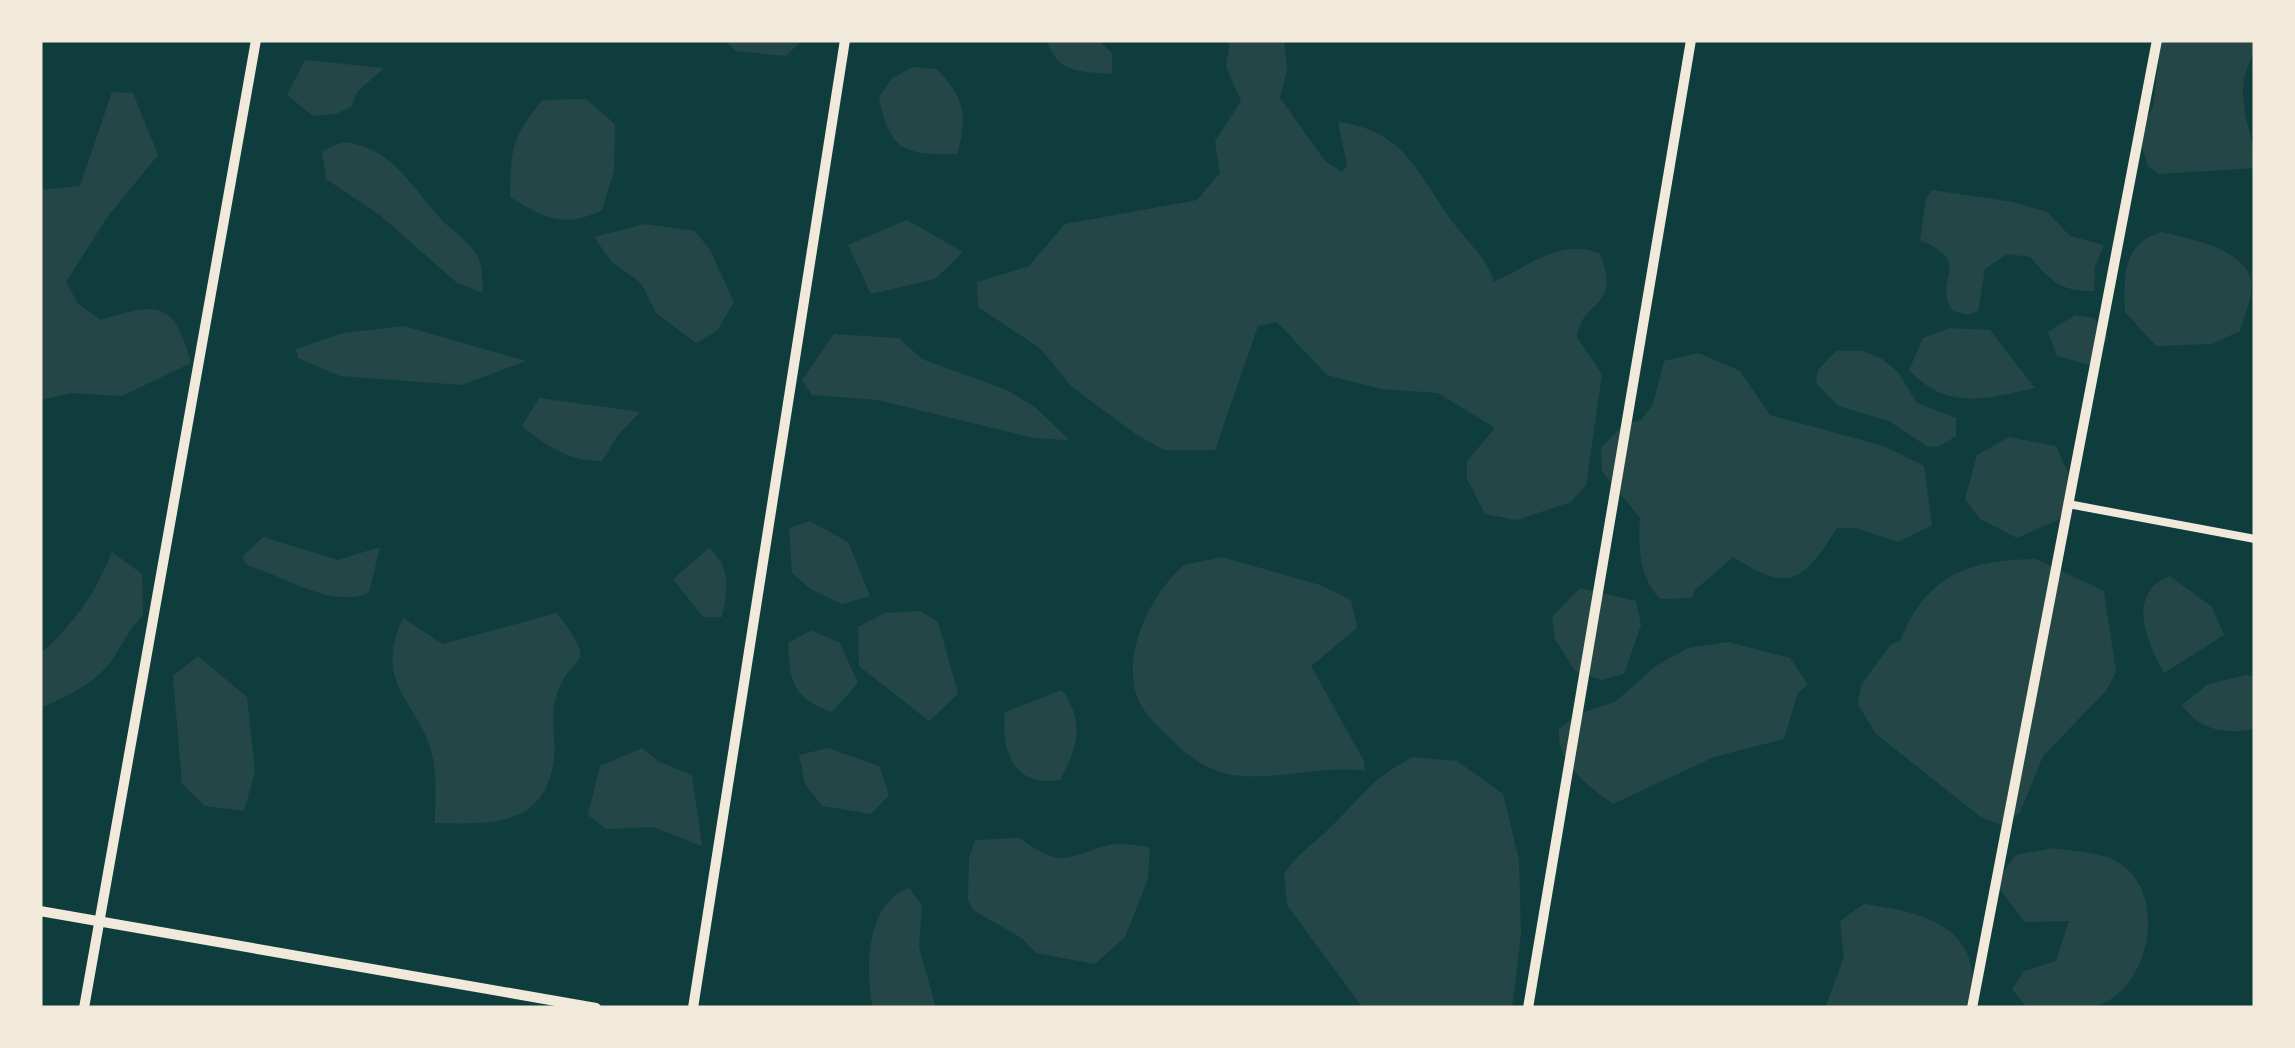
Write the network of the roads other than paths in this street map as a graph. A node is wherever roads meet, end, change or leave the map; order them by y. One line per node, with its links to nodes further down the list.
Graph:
1 (256, 40): 8 (street)
2 (845, 40): 11 (street)
3 (1691, 40): 12 (street)
4 (2157, 40): 5 (street)
5 (2067, 504): 6 (lane); 13 (street)
6 (2255, 539)
7 (40, 912): 8 (street)
8 (98, 924): 9 (street); 10 (street)
9 (84, 1008)
10 (596, 1008)
11 (693, 1008)
12 (1528, 1008)
13 (1972, 1008)

